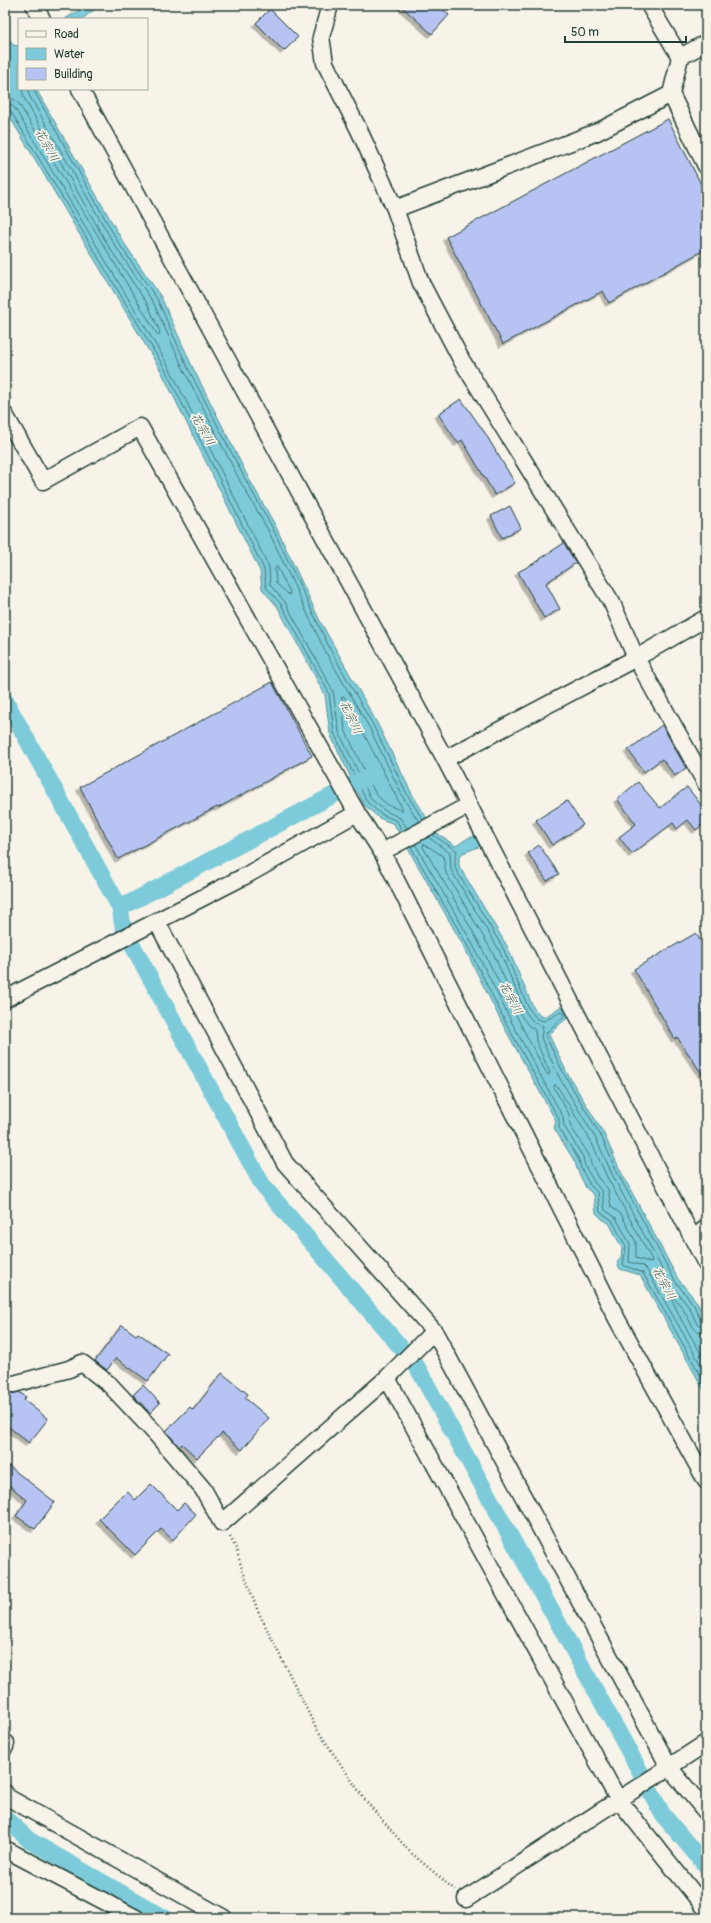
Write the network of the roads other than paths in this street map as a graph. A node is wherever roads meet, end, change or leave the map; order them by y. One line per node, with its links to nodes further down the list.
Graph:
1 (34, 5): 4 (street)
2 (330, 5): 10 (street)
3 (650, 5): 6 (street)
4 (41, 18)
5 (706, 43): 6 (street)
6 (680, 57): 8 (street)
7 (81, 90): 14 (street)
8 (670, 94): 9 (street); 10 (street)
9 (706, 166)
10 (395, 209): 13 (street)
11 (5, 416): 17 (street)
12 (706, 618): 13 (street)
13 (639, 656): 14 (street); 15 (street)
14 (445, 759): 16 (street)
15 (706, 784)
16 (462, 808): 18 (street); 22 (street)
17 (357, 813): 18 (street); 19 (street)
18 (388, 848): 27 (street)
19 (157, 922): 20 (street); 24 (street)
20 (5, 999)
21 (706, 1228): 22 (street)
22 (693, 1238): 23 (street)
23 (706, 1264)
24 (434, 1332): 25 (street); 29 (street)
25 (387, 1378): 26 (street); 31 (street)
26 (5, 1384)
27 (706, 1481)
28 (706, 1742): 29 (street)
29 (669, 1767): 31 (street); 32 (street)
30 (5, 1793): 37 (street)
31 (618, 1800): 34 (street); 35 (street)
32 (706, 1812)
33 (5, 1849): 36 (street)
34 (466, 1899)
35 (706, 1909)
36 (136, 1918)
37 (224, 1918)

